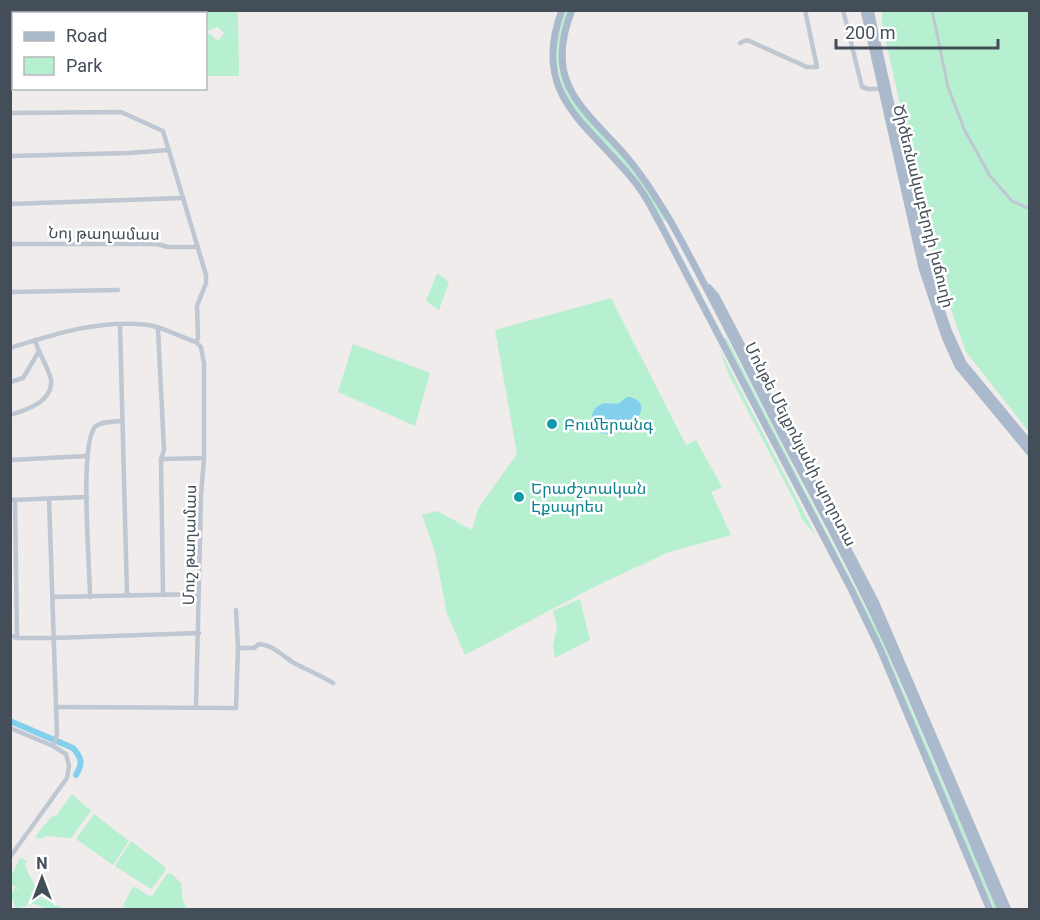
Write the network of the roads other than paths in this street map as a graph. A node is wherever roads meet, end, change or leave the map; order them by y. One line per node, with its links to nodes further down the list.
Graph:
1 (562, 10): 17 (main road, Մոնթե Մելքոնյանի պողոտա)
2 (572, 10): 16 (main road, Մոնթե Մելքոնյանի պողոտա)
3 (805, 10): 8 (street)
4 (843, 10): 9 (street)
5 (864, 10): 9 (main road, Ծիծեռնակաբերդի խճուղի)
6 (870, 10): 34 (main road, Ծիծեռնակաբերդի խճուղի)
7 (932, 10): 15 (street)
8 (740, 43)
9 (882, 89): 35 (main road, Ծիծեռնակաբերդի խճուղի)
10 (10, 113): 11 (street)
11 (169, 150): 12 (street); 13 (street)
12 (10, 156)
13 (183, 198): 14 (street, Նոյ թաղամաս); 19 (street)
14 (10, 204)
15 (1029, 209)
16 (671, 224): 17 (main road); 20 (main road, Մոնթե Մելքոնյանի պողոտա)
17 (663, 229): 26 (main road, Մոնթե Մելքոնյանի պողոտա)
18 (10, 244): 19 (street, Նոյ թաղամաս)
19 (198, 247): 28 (street)
20 (699, 276): 25 (main road, Մոնթե Մելքոնյանի պողոտա); 62 (main road)
21 (118, 290): 22 (street)
22 (10, 292)
23 (120, 325): 24 (street); 27 (street); 33 (street)
24 (158, 329): 28 (street); 38 (street, Մուշ թաղամաս)
25 (729, 333): 26 (main road); 61 (main road, Մոնթե Մելքոնյանի պողոտա)
26 (720, 337): 60 (main road, Մոնթե Մելքոնյանի պողոտա)
27 (35, 340): 29 (street); 30 (street)
28 (196, 342): 37 (street, Մուշ թաղամաս)
29 (10, 348)
30 (38, 353): 31 (street); 32 (street)
31 (10, 382)
32 (10, 415)
33 (121, 422): 36 (street); 44 (street)
34 (1029, 444)
35 (1029, 453)
36 (87, 456): 39 (street); 40 (street)
37 (204, 458): 38 (street); 43 (street, Մուշ թաղամաս)
38 (161, 459): 45 (street, Մուշ թաղամաս)
39 (10, 460)
40 (87, 497): 41 (street); 47 (street)
41 (50, 499): 42 (street); 46 (street)
42 (13, 500): 51 (street)
43 (199, 594): 45 (street); 49 (street, Մուշ թաղամաս)
44 (127, 595): 45 (street); 47 (street)
45 (163, 595)
46 (53, 597): 47 (street); 52 (street)
47 (90, 597)
48 (236, 610): 53 (street)
49 (199, 633): 52 (street); 56 (street, Մուշ թաղամաս)
50 (10, 635): 51 (street)
51 (17, 638): 52 (street)
52 (54, 638): 55 (street)
53 (238, 648): 54 (street); 56 (street)
54 (333, 684)
55 (56, 707): 56 (street); 58 (street)
56 (196, 708)
57 (10, 728): 58 (street)
58 (53, 746): 59 (street)
59 (10, 857)
60 (990, 909)
61 (1001, 909)
62 (1008, 909)

